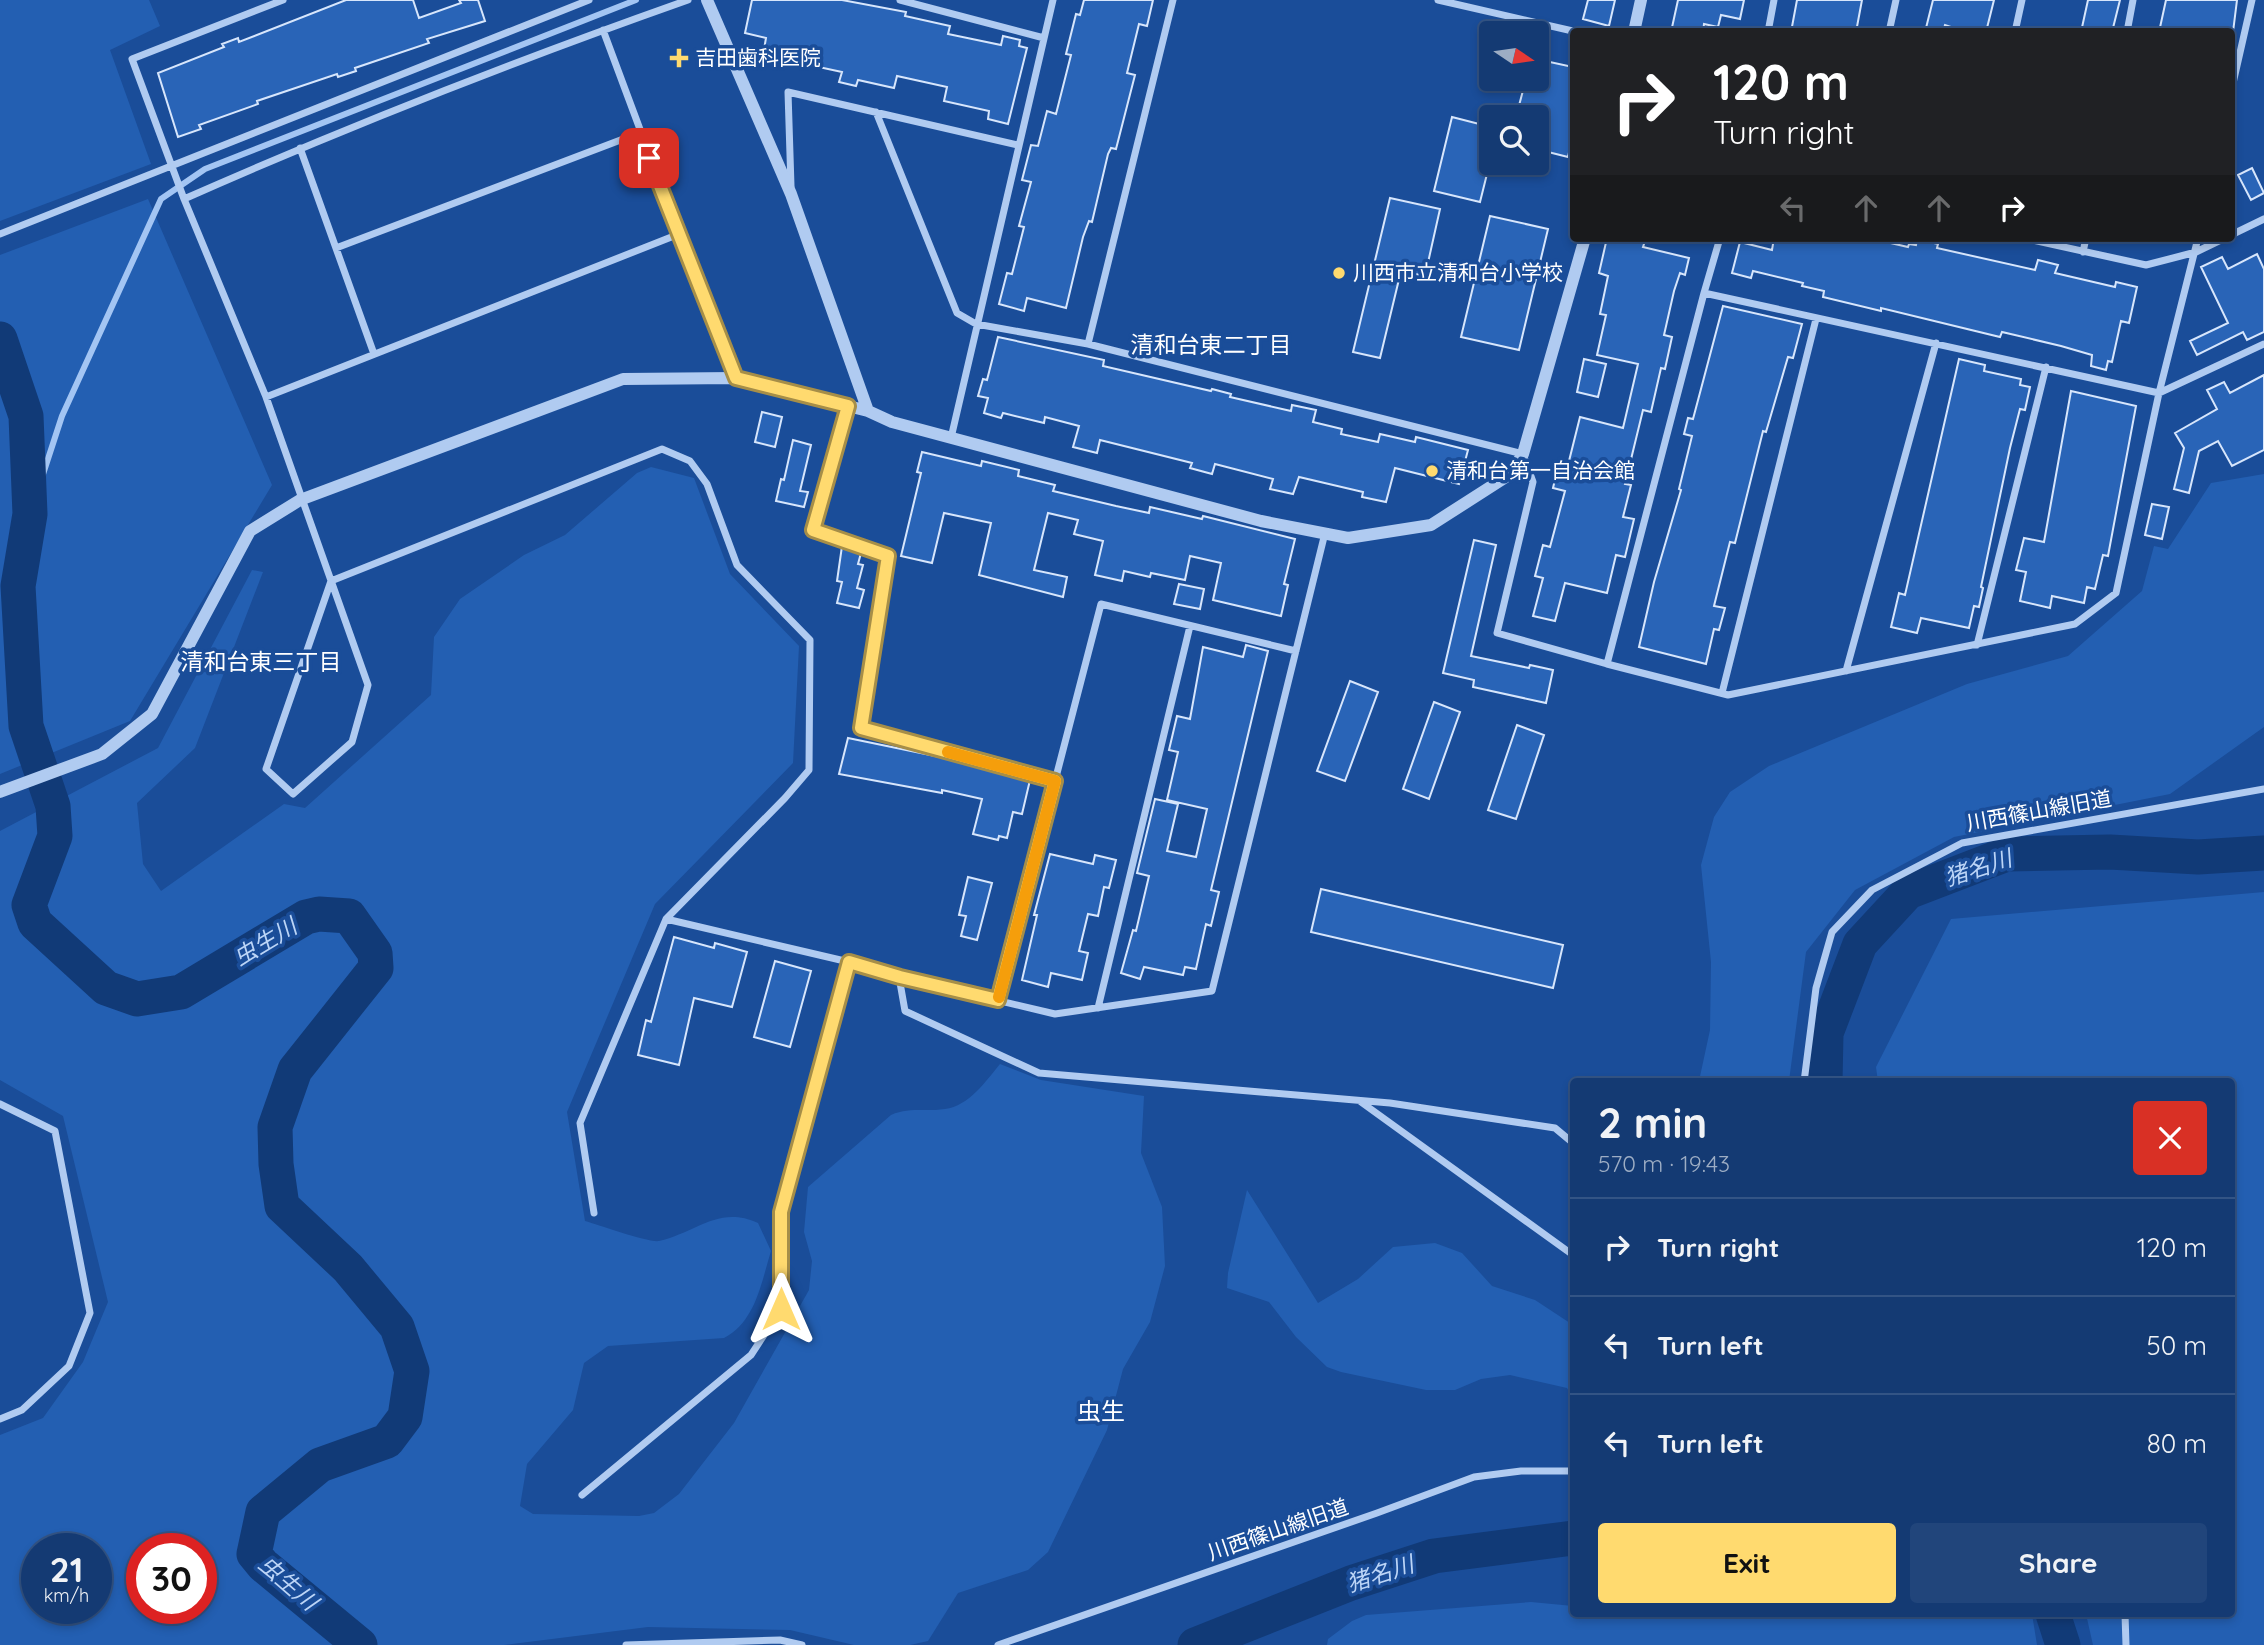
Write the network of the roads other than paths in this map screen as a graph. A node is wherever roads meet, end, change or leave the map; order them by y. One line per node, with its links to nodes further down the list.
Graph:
1 (283, 0): 28 (street)
2 (589, 0): 28 (street)
3 (688, 0): 20 (street)
4 (707, 0): 29 (street)
5 (900, 0): 22 (street)
6 (1053, 0): 22 (street)
7 (1173, 0): 48 (street)
8 (1438, 0): 21 (street)
9 (1641, 0): 15 (street)
10 (1774, 0): 16 (street)
11 (1896, 0): 17 (street)
12 (2022, 0): 18 (street)
13 (2133, 0): 19 (street)
14 (2252, 0): 23 (street)
15 (1635, 28)
16 (1769, 28)
17 (1890, 28)
18 (2016, 28)
19 (2128, 28)
20 (603, 30): 25 (street); 27 (street)
21 (1570, 30)
22 (1044, 38): 26 (street)
23 (2235, 74)
24 (876, 112): 26 (street); 29 (street); 46 (street)
25 (639, 133): 34 (street); 41 (street)
26 (1018, 145): 46 (street)
27 (300, 148): 30 (street); 41 (street)
28 (172, 165): 30 (street); 33 (street)
29 (791, 194): 56 (street)
30 (184, 199): 54 (street)
31 (2264, 219): 32 (street)
32 (2235, 233)
33 (0, 234)
34 (679, 234): 50 (street); 52 (street)
35 (1584, 242): 58 (street)
36 (1719, 242): 44 (street)
37 (2039, 242): 42 (street)
38 (2085, 242): 42 (street)
39 (2197, 242): 43 (street)
40 (2216, 242): 43 (street)
41 (336, 248): 50 (street)
42 (2083, 252): 43 (street)
43 (2195, 252): 53 (street)
44 (1704, 293): 45 (street); 65 (street)
45 (1816, 319): 47 (street); 67 (street)
46 (976, 324): 48 (street); 57 (street)
47 (1936, 343): 51 (street); 66 (street)
48 (1088, 344): 58 (street)
49 (2264, 344): 53 (street)
50 (374, 354): 54 (street)
51 (2046, 367): 53 (street); 63 (street)
52 (736, 378): 55 (street); 59 (street)
53 (2159, 393): 63 (street)
54 (266, 397): 59 (street)
55 (848, 406): 56 (street); 68 (street)
56 (867, 411): 57 (street)
57 (951, 438): 60 (street)
58 (1523, 454): 60 (street); 65 (street)
59 (303, 500): 61 (street); 70 (street)
60 (1325, 533): 64 (street)
61 (331, 581): 61 (street); 71 (street)
62 (1189, 626): 64 (street); 68 (street); 75 (street)
63 (1977, 645): 66 (street)
64 (1296, 652): 75 (street)
65 (1607, 664): 67 (street)
66 (1846, 671): 67 (street)
67 (1722, 693)
68 (1055, 781): 74 (street)
69 (2264, 789): 76 (street, 川西篠山線旧道)
70 (0, 792)
71 (666, 919): 72 (street); 80 (street)
72 (849, 962): 73 (street); 84 (street)
73 (900, 977): 74 (street); 77 (street)
74 (998, 1000): 75 (street)
75 (1098, 1008)
76 (1805, 1078)
77 (1360, 1101): 79 (street); 81 (street)
78 (0, 1104): 82 (street)
79 (1570, 1140)
80 (594, 1213)
81 (1570, 1253)
82 (0, 1419)
83 (1570, 1471): 88 (street, 川西篠山線旧道)
84 (582, 1495)
85 (2125, 1617): 89 (street)
86 (626, 1645): 87 (street)
87 (802, 1645)
88 (998, 1645)
89 (2126, 1645)

